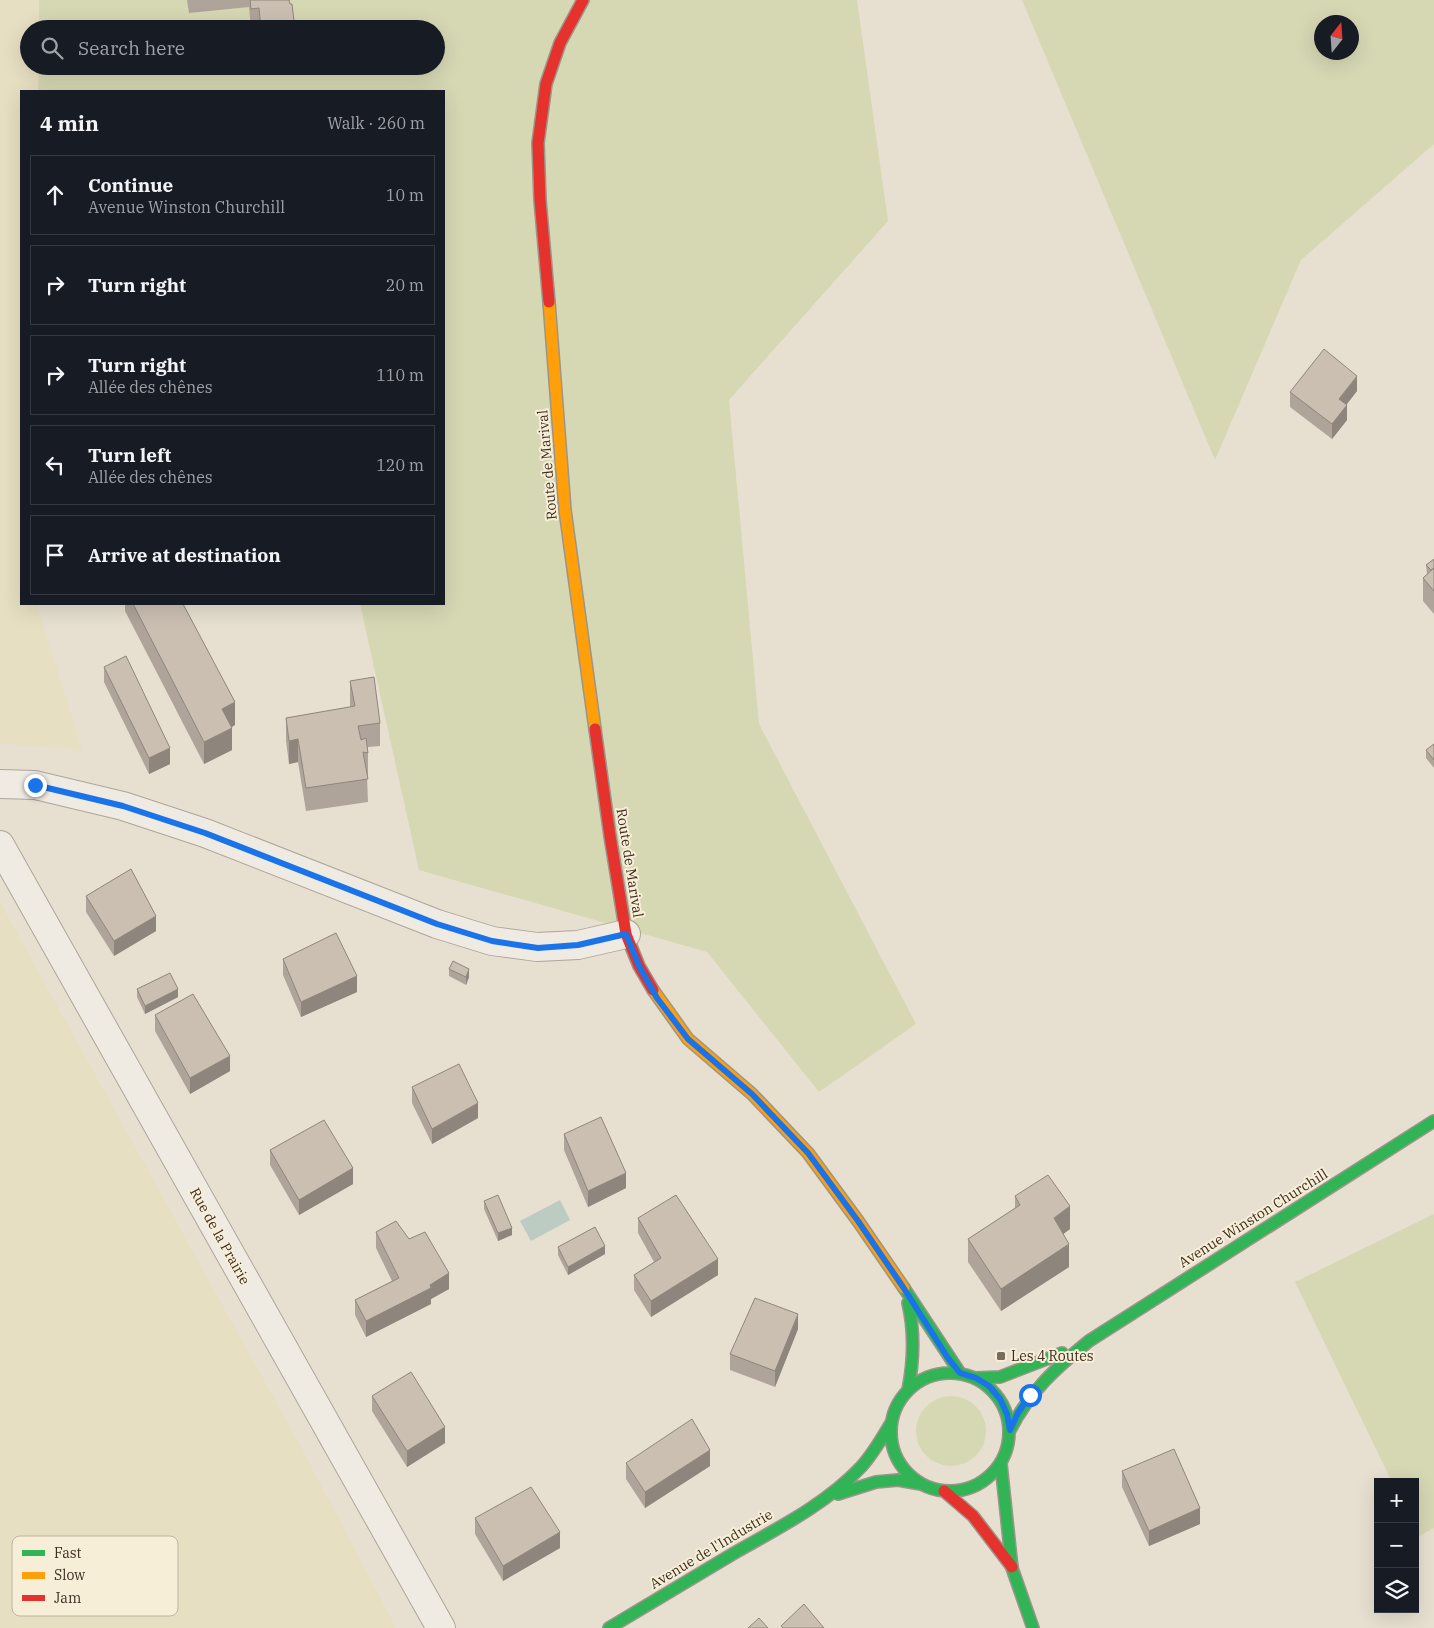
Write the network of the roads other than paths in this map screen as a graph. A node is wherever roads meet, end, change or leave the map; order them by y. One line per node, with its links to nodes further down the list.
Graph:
1 (584, 0): 4 (main road, Route de Marival)
2 (0, 784): 4 (street)
3 (0, 845): 18 (street, Rue de la Prairie)
4 (626, 934): 6 (main road, Route de Marival)
5 (1434, 1121): 7 (main road, Avenue Winston Churchill)
6 (903, 1287): 8 (main road, Route de Marival); 10 (main road)
7 (1089, 1341): 9 (main road, Avenue Winston Churchill); 12 (main road, Avenue Winston Churchill)
8 (960, 1373): 9 (main road); 10 (main road)
9 (976, 1378): 12 (main road)
10 (908, 1390): 11 (main road)
11 (891, 1423): 14 (main road); 16 (main road, Avenue de l'Industrie)
12 (1010, 1430): 13 (main road)
13 (1001, 1464): 15 (main road); 17 (main road)
14 (921, 1484): 15 (main road); 16 (main road, Avenue de l'Industrie)
15 (944, 1491): 17 (main road)
16 (829, 1497): 19 (main road, Avenue de l'Industrie)
17 (1012, 1568): 20 (main road)
18 (441, 1628)
19 (609, 1628)
20 (1033, 1628)

